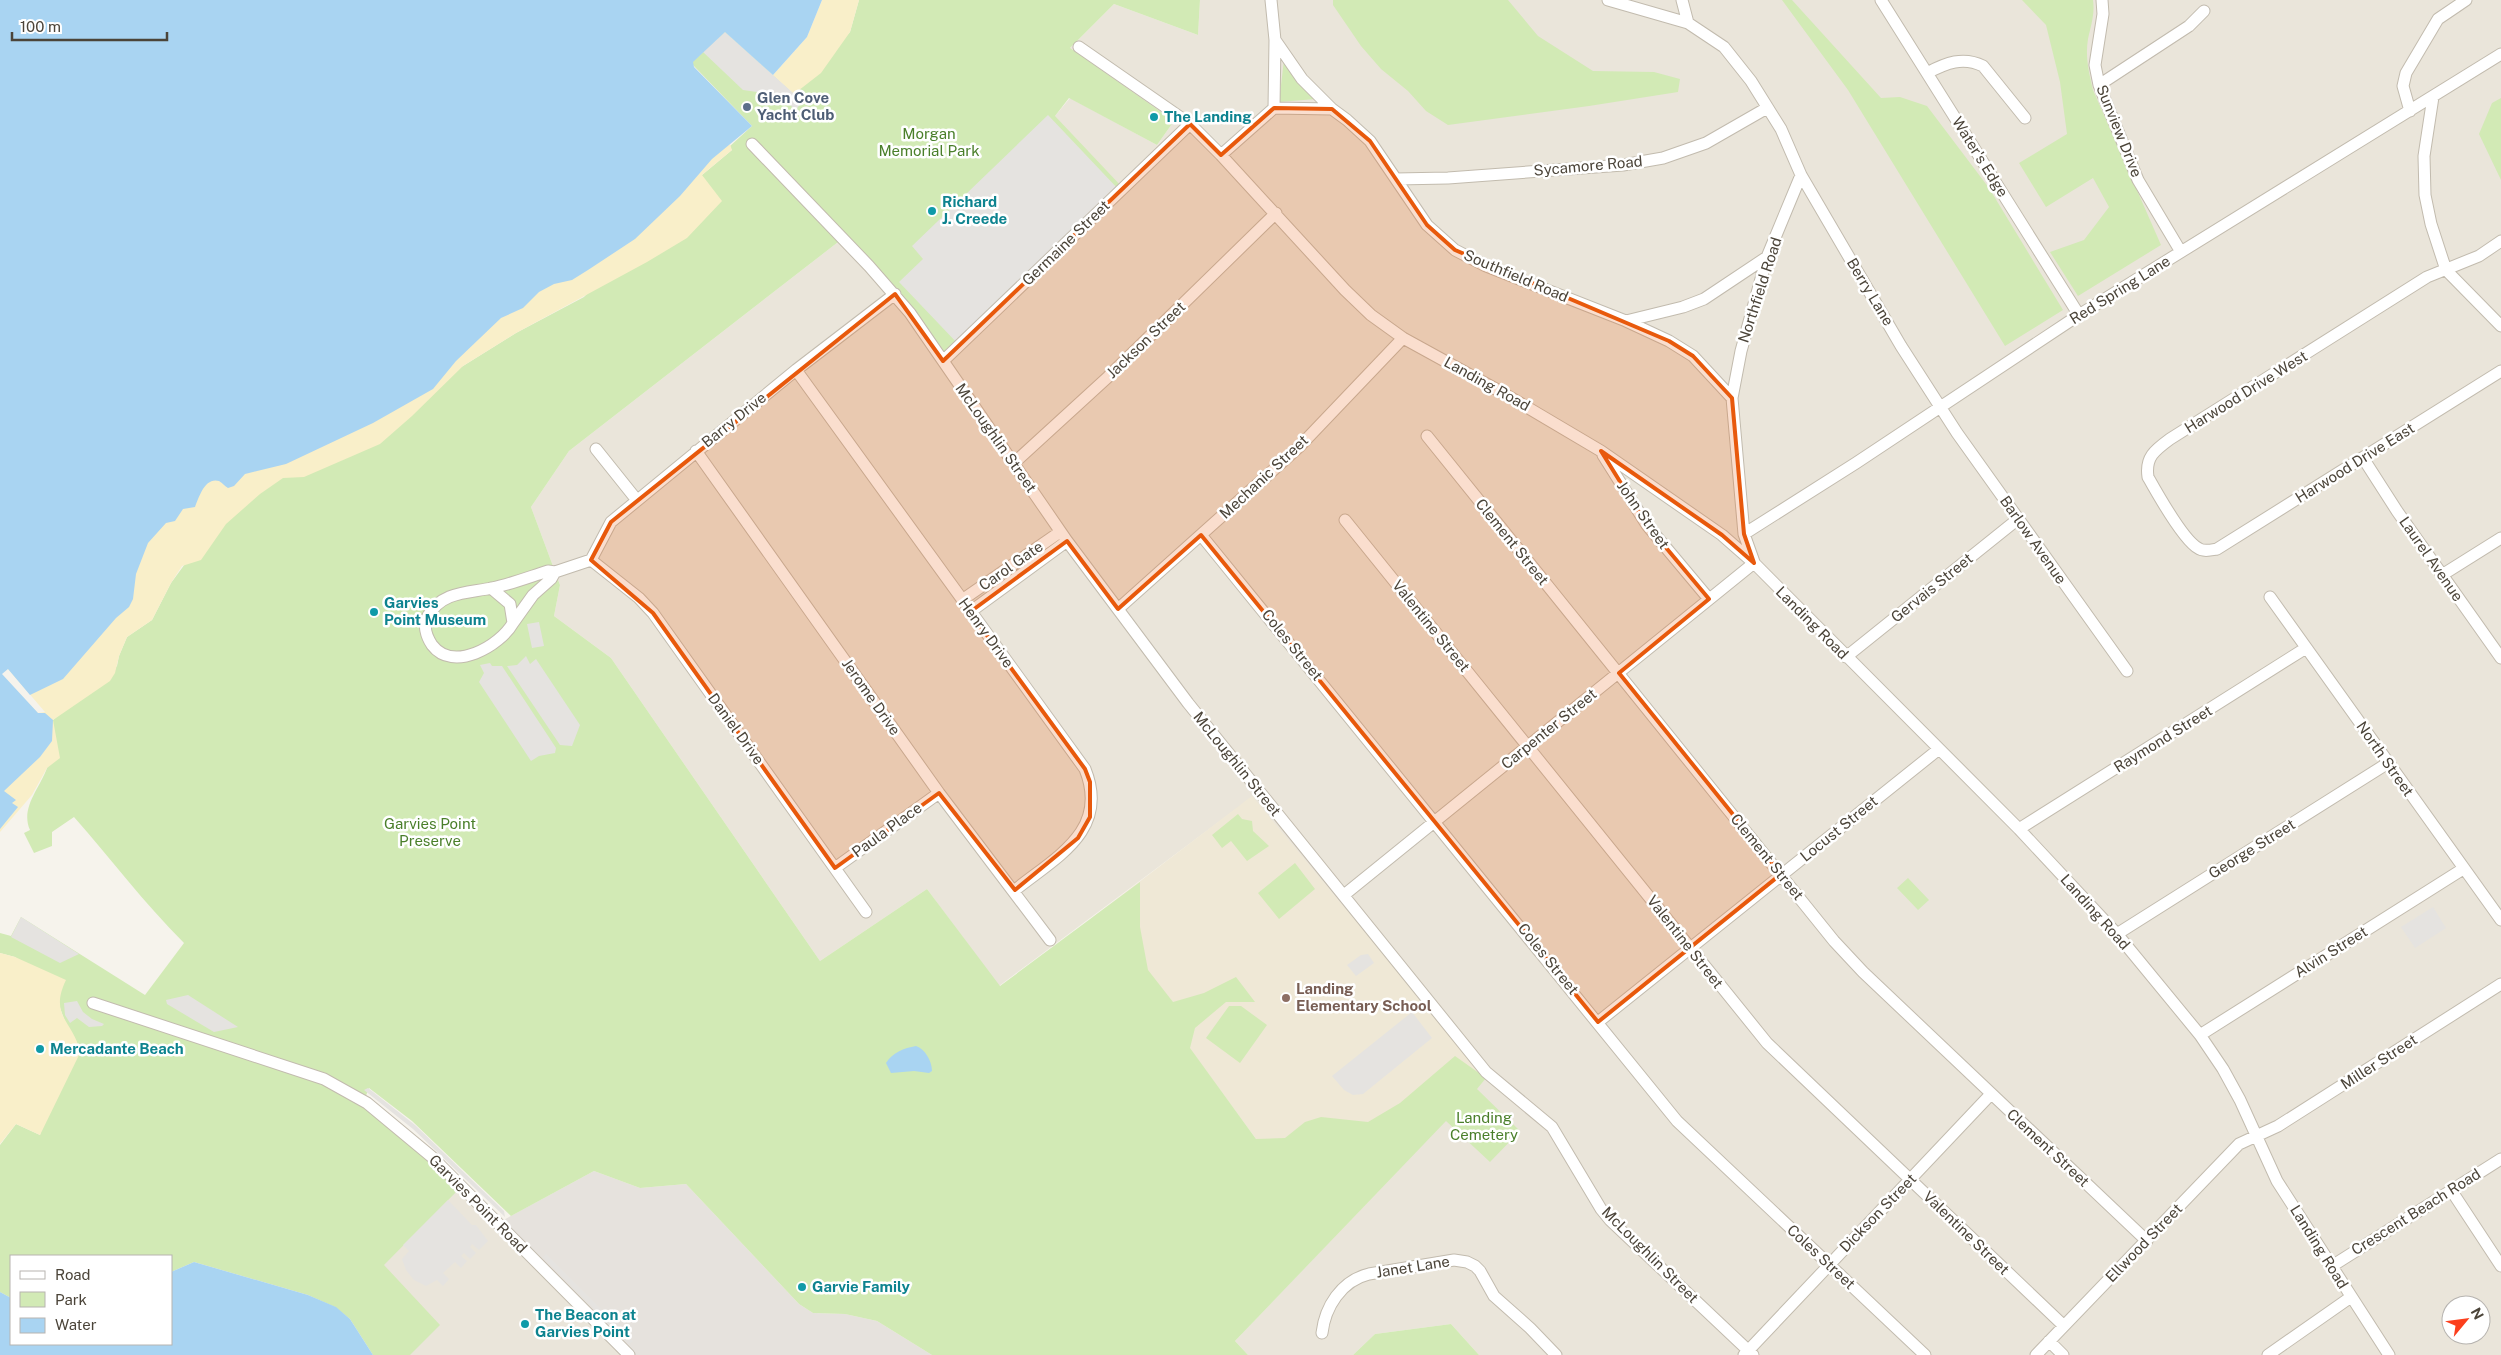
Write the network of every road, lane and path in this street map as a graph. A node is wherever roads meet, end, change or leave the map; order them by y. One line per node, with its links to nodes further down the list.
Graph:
1 (1272, 0): 10 (street)
2 (1608, 0): 7 (street)
3 (1682, 0): 9 (street)
4 (1881, 0): 13 (street, Water's Edge)
5 (2102, 0): 14 (street, Sunview Drive)
6 (2466, 0): 19 (street)
7 (1633, 4): 9 (street)
8 (2204, 11): 14 (street)
9 (1688, 23): 17 (street)
10 (1275, 40): 16 (street); 18 (street, Southfield Road)
11 (1079, 48): 21 (street, Landing Road)
12 (2501, 54): 15 (street, Red Spring Lane)
13 (1927, 73): 20 (street); 32 (street, Water's Edge)
14 (2099, 85): 28 (street, Sunview Drive)
15 (2433, 97): 19 (street, Red Spring Lane); 30 (street)
16 (1274, 108): 18 (street); 23 (street)
17 (1767, 108): 24 (street); 25 (street, Sycamore Road)
18 (1332, 110): 25 (street, Southfield Road)
19 (2410, 112): 28 (street, Red Spring Lane)
20 (2025, 118)
21 (1190, 124): 23 (street, Landing Road); 36 (street, Germaine Street)
22 (752, 144): 31 (street, McLoughlin Street)
23 (1221, 155): 26 (street, Landing Road)
24 (1801, 175): 29 (street, Northfield Road); 40 (street, Berry Lane)
25 (1396, 179): 33 (street, Southfield Road)
26 (1276, 213): 35 (street, Landing Road); 46 (street, Jackson Street)
27 (2501, 241): 30 (street, Harwood Drive West)
28 (2182, 252): 32 (street, Red Spring Lane)
29 (1767, 257): 33 (street); 39 (street, Northfield Road)
30 (2446, 270): 34 (street); 54 (street, Harwood Drive West)
31 (895, 294): 36 (street, McLoughlin Street); 37 (street, Barry Drive)
32 (2079, 315): 40 (street, Red Spring Lane)
33 (1626, 321): 39 (street, Southfield Road)
34 (2501, 326)
35 (1403, 338): 44 (street, Landing Road); 51 (street, Mechanic Street)
36 (943, 362): 46 (street, McLoughlin Street)
37 (796, 370): 43 (street, Barry Drive); 62 (street, Henry Drive)
38 (2501, 371): 45 (street, Harwood Drive East)
39 (1732, 398): 50 (street, Northfield Road)
40 (1941, 407): 48 (street, Barlow Avenue); 50 (street, Red Spring Lane)
41 (1427, 436): 70 (street, Clement Street)
42 (596, 449): 47 (street)
43 (696, 451): 47 (street, Barry Drive); 74 (street, Jerome Drive)
44 (1601, 451): 56 (street, Landing Road); 61 (street, John Street)
45 (2363, 458): 54 (street, Harwood Drive East); 58 (street, Laurel Avenue)
46 (1014, 463): 52 (street, McLoughlin Street)
47 (636, 499): 55 (street, Barry Drive)
48 (2018, 519): 67 (street, Gervais Street); 69 (street, Barlow Avenue)
49 (1345, 520): 71 (street, Valentine Street)
50 (1744, 534): 56 (street, Northfield Road)
51 (1201, 535): 63 (street, Mechanic Street); 75 (street, Coles Street)
52 (1064, 536): 62 (street, Carol Gate); 63 (street, McLoughlin Street); 64 (street, Carol Gate)
53 (2501, 538): 58 (street)
54 (2208, 550)
55 (590, 560): 57 (street); 77 (street, Daniel Drive)
56 (1754, 563): 61 (street, Carpenter Street); 67 (street, Landing Road)
57 (555, 572): 59 (street); 65 (street)
58 (2442, 575): 68 (street, Laurel Avenue)
59 (491, 588): 65 (street); 65 (street)
60 (2270, 597): 66 (street, North Street)
61 (1709, 599): 70 (street, Carpenter Street)
62 (962, 600): 64 (street, Henry Drive)
63 (1118, 609): 81 (street, McLoughlin Street)
64 (970, 612): 80 (street, Henry Drive)
65 (513, 623)
66 (2306, 648): 73 (street, North Street); 76 (street, Raymond Street)
67 (1846, 657): 72 (street, Landing Road)
68 (2501, 658)
69 (2127, 671)
70 (1619, 673): 71 (street, Carpenter Street); 79 (street, Clement Street)
71 (1527, 746): 75 (street, Carpenter Street); 86 (street, Valentine Street)
72 (1939, 749): 76 (street, Landing Road); 79 (street, Locust Street)
73 (2388, 763): 78 (street, North Street); 84 (street, George Street)
74 (939, 793): 77 (street, Paula Place); 80 (street, Jerome Drive)
75 (1435, 821): 81 (street, Carpenter Street); 89 (street, Coles Street)
76 (2020, 829): 84 (street, Landing Road)
77 (835, 868): 82 (street, Daniel Drive)
78 (2463, 870): 83 (street, North Street); 90 (street, Alvin Street)
79 (1782, 874): 86 (street, Locust Street); 91 (street, Clement Street)
80 (1015, 890): 85 (street, Jerome Drive)
81 (1344, 895): 104 (street, McLoughlin Street)
82 (866, 912)
83 (2501, 920)
84 (2117, 934): 90 (street, Landing Road)
85 (1050, 940)
86 (1690, 948): 89 (street, Locust Street); 94 (street, Valentine Street)
87 (2501, 984): 92 (street, Miller Street)
88 (93, 1003): 105 (street, Garvies Point Road)
89 (1598, 1022): 97 (street, Coles Street)
90 (2200, 1035): 92 (street, Landing Road)
91 (1991, 1094): 94 (street, Dickson Street); 96 (street, Clement Street)
92 (2256, 1138): 96 (street, Ellwood Street); 98 (street, Landing Road)
93 (2501, 1158): 95 (street, Crescent Beach Road)
94 (1910, 1179): 97 (street, Dickson Street); 101 (street, Valentine Street)
95 (2451, 1190): 98 (street, Crescent Beach Road); 99 (street)
96 (2147, 1240): 101 (street, Ellwood Street)
97 (1829, 1265): 104 (street, Dickson Street); 107 (street, Coles Street)
98 (2332, 1266): 100 (street, Landing Road)
99 (2501, 1266)
100 (2351, 1297): 110 (street); 111 (street, Landing Road)
101 (2064, 1326): 103 (street, Ellwood Street)
102 (1322, 1333): 106 (street, Janet Lane)
103 (2049, 1341): 108 (street, Ellwood Street); 109 (street)
104 (1749, 1354)
105 (628, 1355)
106 (1556, 1355)
107 (1925, 1355)
108 (2036, 1355)
109 (2063, 1355)
110 (2268, 1355)
111 (2389, 1355)

